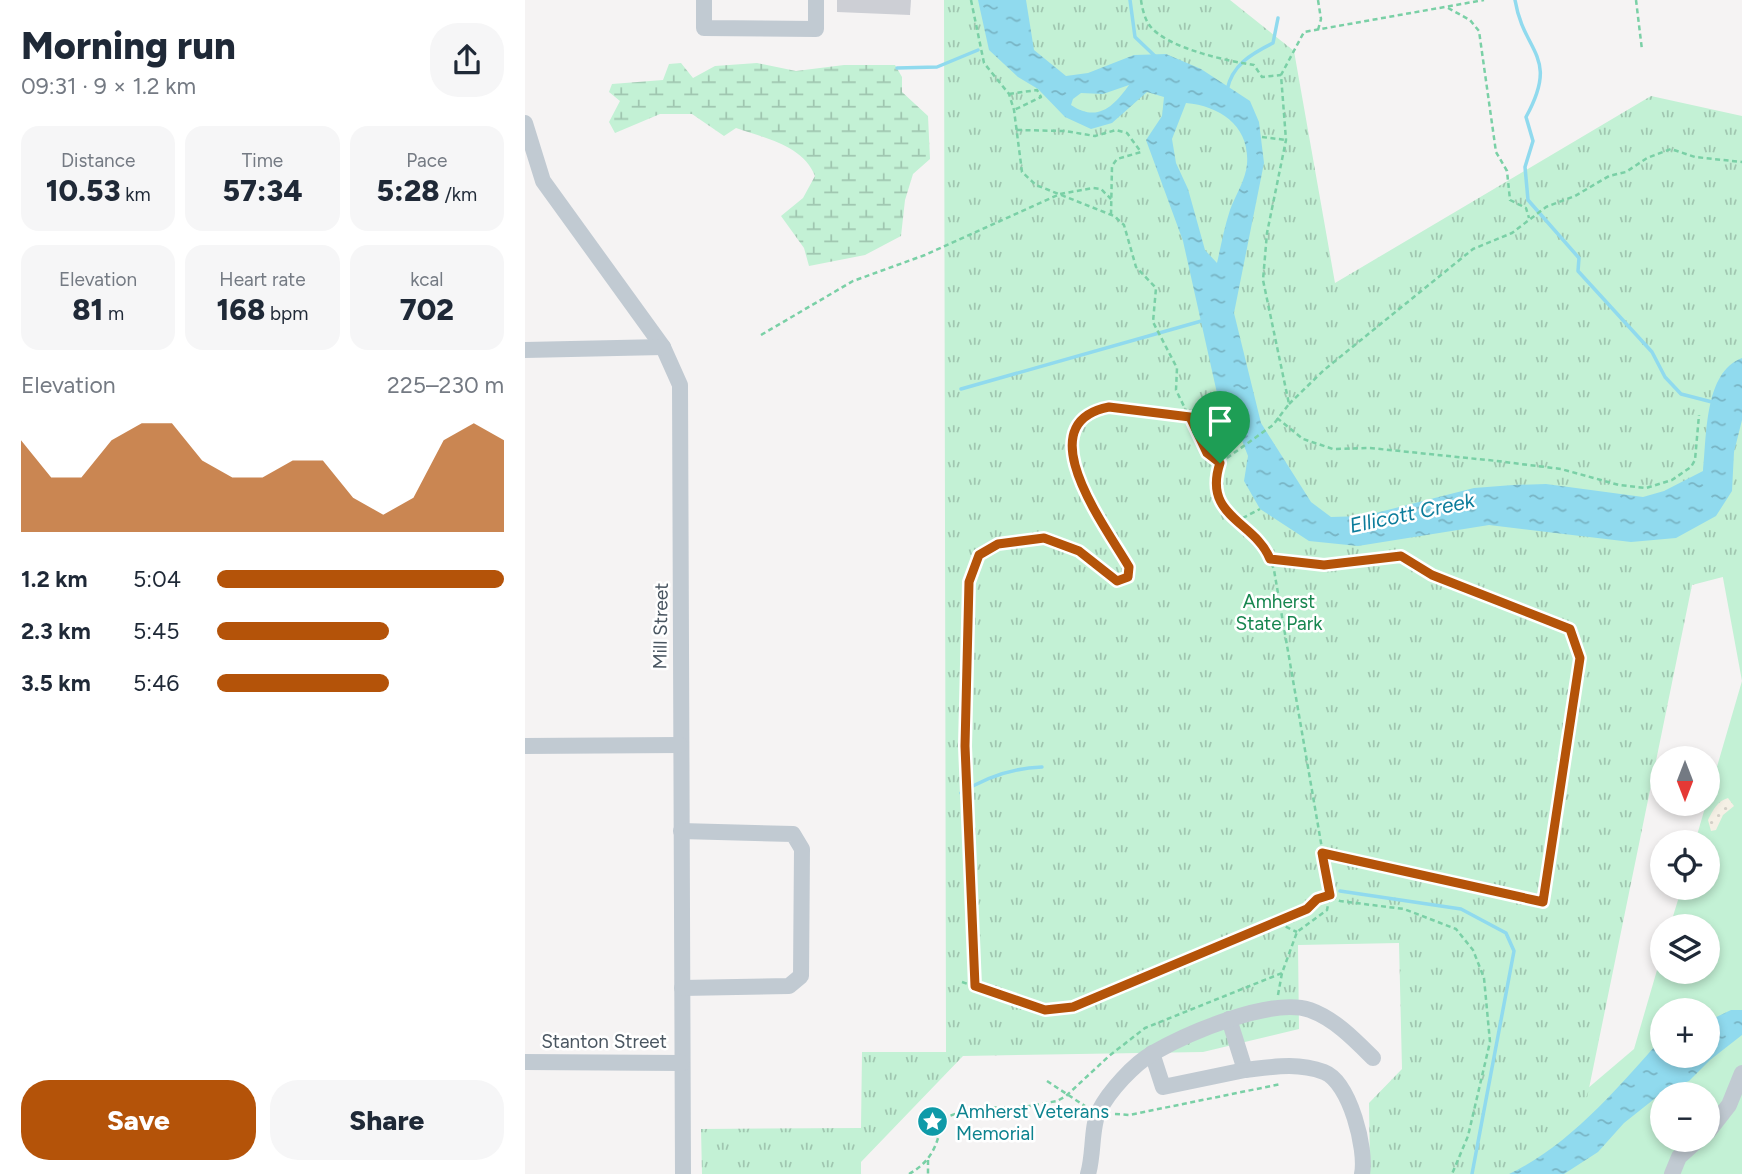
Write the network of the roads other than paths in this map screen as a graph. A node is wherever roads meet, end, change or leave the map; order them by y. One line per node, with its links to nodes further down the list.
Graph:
1 (704, 0): 2 (street)
2 (815, 0)
3 (525, 123): 4 (street, Mill Street)
4 (663, 347): 5 (street); 6 (street, Mill Street)
5 (525, 350)
6 (680, 745): 7 (street); 8 (street, Mill Street)
7 (525, 747)
8 (681, 831): 9 (street, Mill Street); 9 (street)
9 (681, 988): 14 (street, Mill Street)
10 (1229, 1019): 11 (street); 12 (street); 15 (street)
11 (1152, 1053): 15 (street); 20 (street)
12 (1373, 1058)
13 (525, 1062): 14 (street, Stanton Street)
14 (683, 1063): 19 (street, Mill Street)
15 (1245, 1070): 21 (street)
16 (1742, 1073): 17 (street)
17 (1720, 1117)
18 (1685, 1152): 22 (street)
19 (684, 1174)
20 (1088, 1174)
21 (1362, 1174)
22 (1672, 1174)

